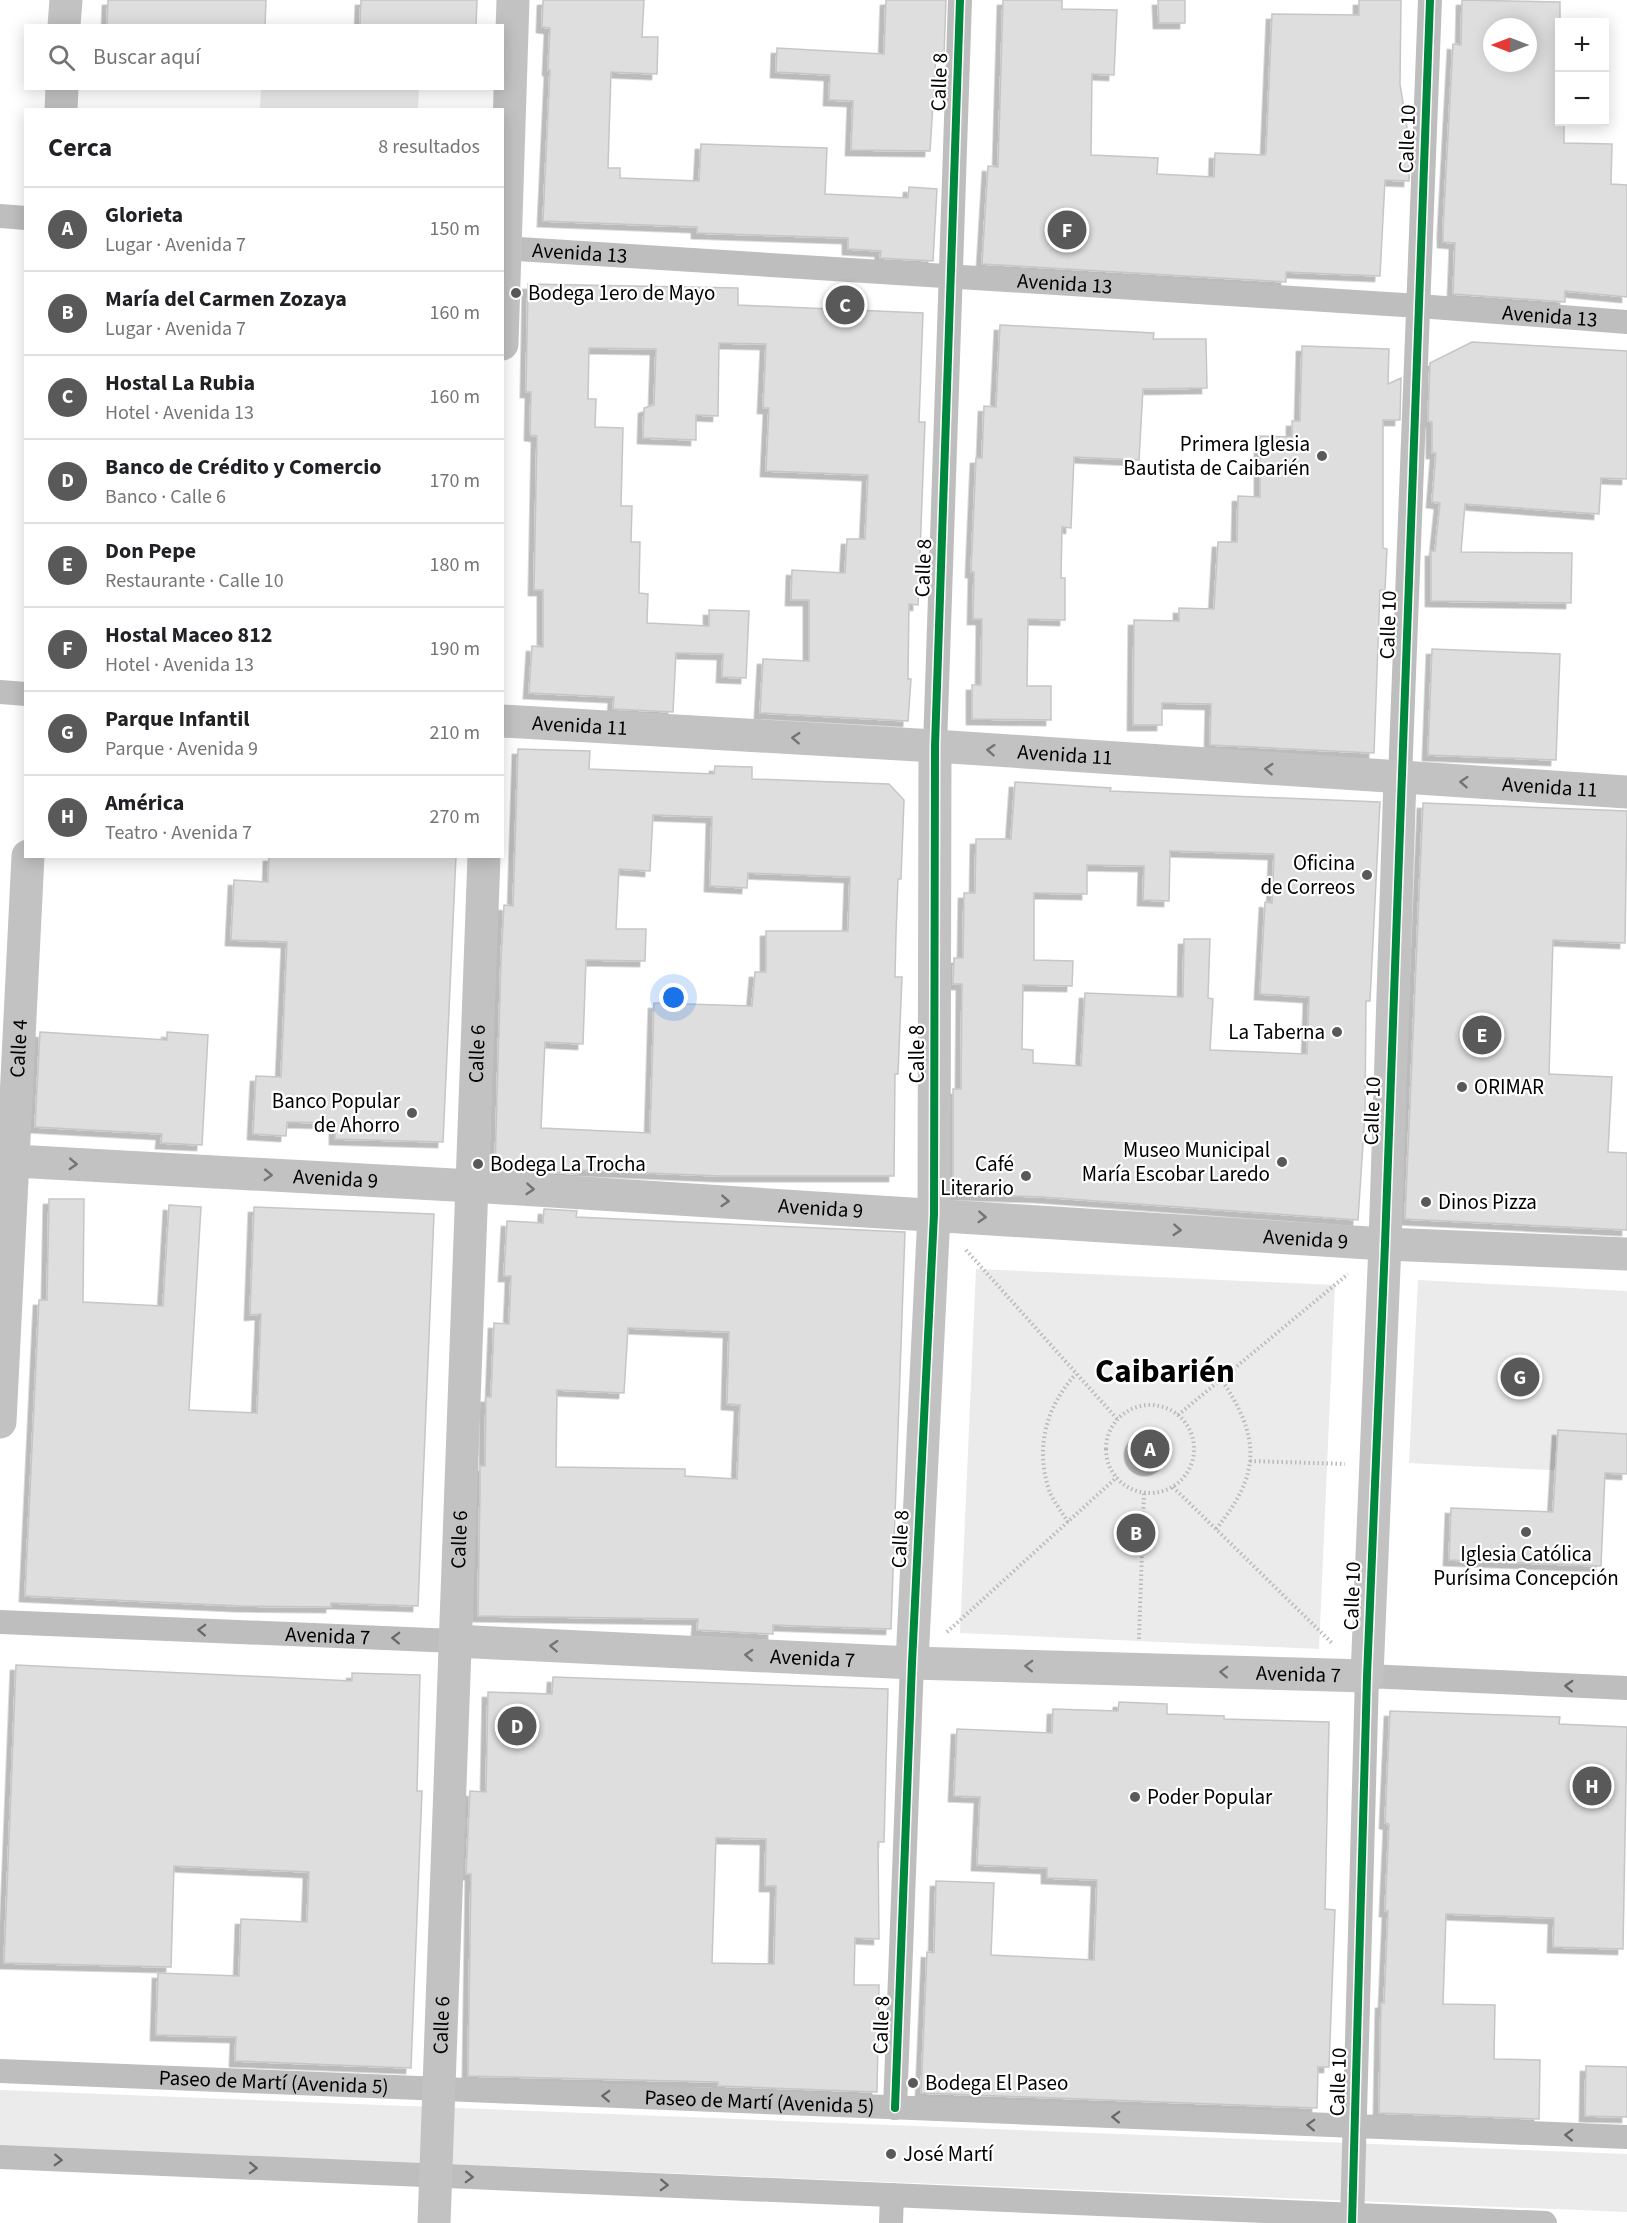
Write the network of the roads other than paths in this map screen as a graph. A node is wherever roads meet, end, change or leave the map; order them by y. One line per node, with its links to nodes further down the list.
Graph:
1 (66, 0): 5 (street)
2 (513, 0): 10 (street)
3 (960, 0): 11 (street, Calle 8)
4 (1430, 0): 12 (street, Calle 10)
5 (64, 24)
6 (62, 90): 7 (street)
7 (61, 108)
8 (0, 216): 9 (street)
9 (24, 218)
10 (504, 248): 11 (street, Avenida 13)
11 (951, 276): 12 (street, Avenida 13); 17 (street, Calle 8)
12 (1419, 306): 13 (street, Avenida 13); 18 (street, Calle 10)
13 (1627, 322)
14 (0, 692): 15 (street)
15 (24, 694)
16 (504, 721): 17 (street, Avenida 11, one-way to 16)
17 (935, 746): 18 (street, Avenida 11, one-way to 17); 24 (street, Calle 8)
18 (1400, 778): 19 (street, Avenida 11, one-way to 18); 25 (street, Calle 10)
19 (1627, 792)
20 (28, 858): 22 (street, Calle 4)
21 (484, 858): 23 (street, Calle 6)
22 (15, 1161): 23 (street, Avenida 9, one-way to 23); 27 (street, Calle 4)
23 (472, 1186): 24 (street, Avenida 9, one-way to 24); 29 (street, Calle 6)
24 (934, 1214): 25 (street, Avenida 9, one-way to 25); 30 (street, Calle 8)
25 (1385, 1244): 26 (street, Avenida 9); 31 (street, Calle 10)
26 (1627, 1254)
27 (0, 1422)
28 (0, 1622): 29 (street, Avenida 7, one-way to 28)
29 (455, 1641): 30 (street, Avenida 7, one-way to 29); 34 (street, Calle 6)
30 (912, 1663): 31 (street, Avenida 7, one-way to 30); 35 (street, Calle 8)
31 (1367, 1676): 32 (street, Avenida 7, one-way to 31); 36 (street, Calle 10)
32 (1627, 1688)
33 (0, 2071): 34 (street, Paseo de Martí (Avenida 5))
34 (438, 2089): 35 (street, Paseo de Martí (Avenida 5), one-way to 34); 39 (street, Calle 6)
35 (895, 2108): 36 (street, Paseo de Martí (Avenida 5), one-way to 35)
36 (1355, 2126): 37 (street, Paseo de Martí (Avenida 5), one-way to 36); 41 (street, Calle 10)
37 (1627, 2137)
38 (0, 2157): 39 (street, one-way to 39)
39 (435, 2176): 40 (street, one-way to 40); 42 (street, Calle 6)
40 (892, 2195): 41 (street); 43 (street)
41 (1352, 2219): 44 (street)
42 (434, 2223)
43 (891, 2223)
44 (1545, 2223)

